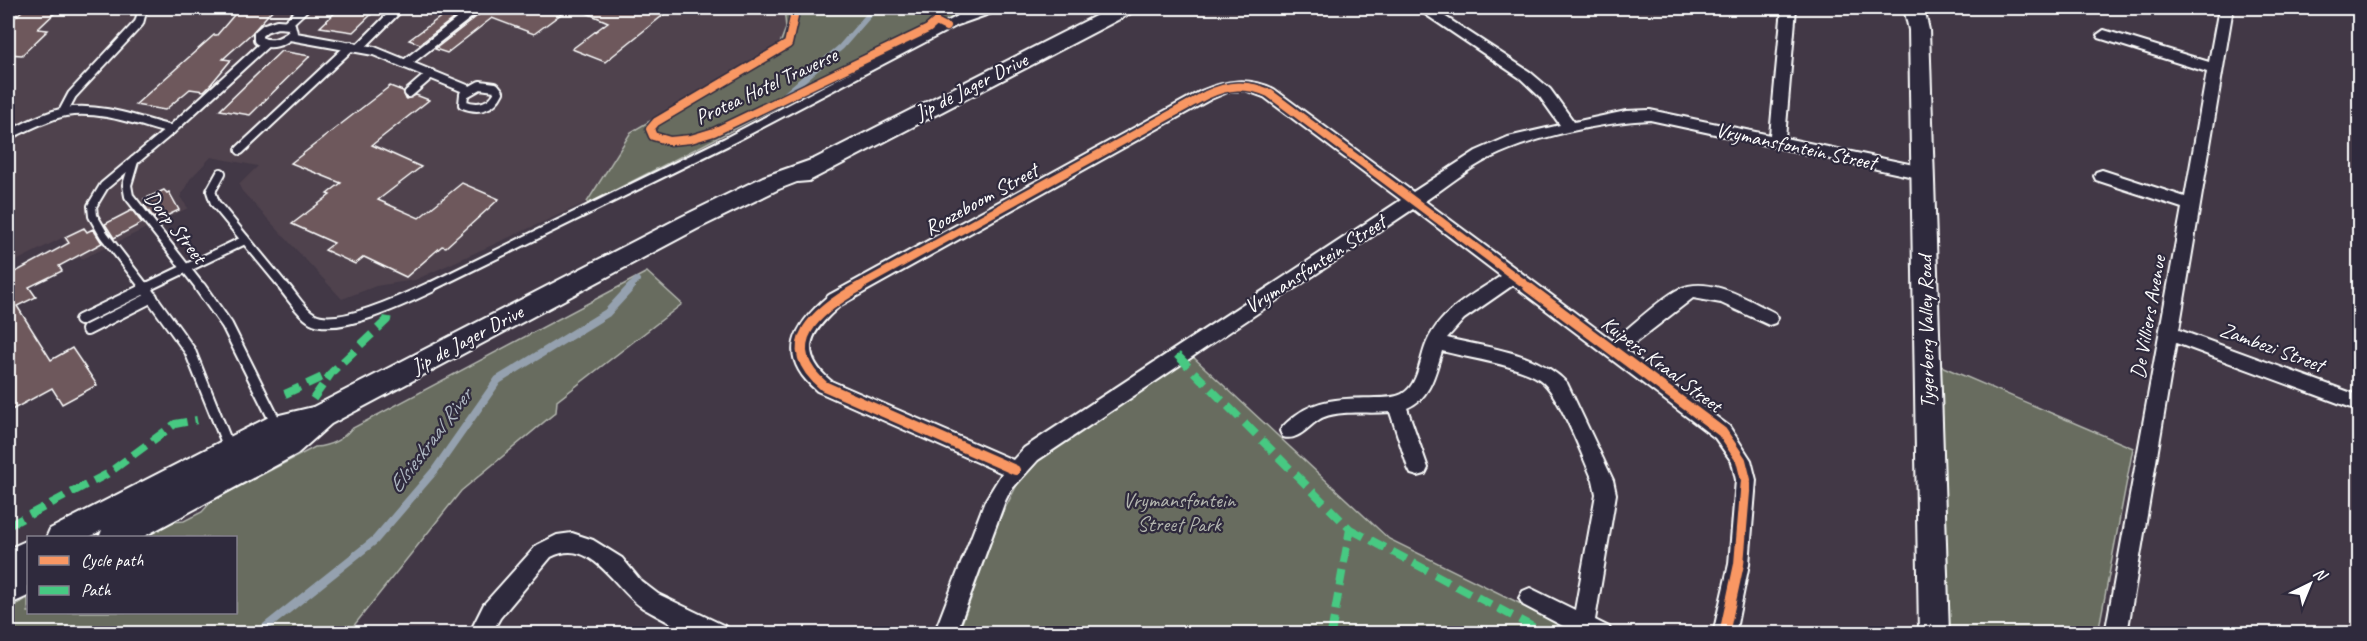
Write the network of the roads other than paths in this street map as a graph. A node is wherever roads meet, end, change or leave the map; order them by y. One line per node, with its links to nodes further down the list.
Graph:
1 (140, 8): 24 (lane)
2 (304, 8): 13 (lane)
3 (399, 8): 18 (lane)
4 (477, 8): 19 (lane)
5 (972, 8): 12 (lane)
6 (993, 8): 12 (lane)
7 (1126, 8): 49 (main road, Jip de Jager Drive)
8 (1424, 8): 25 (street)
9 (1789, 8): 28 (street)
10 (2226, 8): 20 (street, De Villiers Avenue)
11 (1919, 15): 32 (main road, Tygerberg Valley Road)
12 (957, 21): 36 (lane)
13 (287, 24): 15 (lane); 16 (lane)
14 (2104, 35): 20 (street)
15 (290, 36): 16 (lane); 17 (lane)
16 (265, 44): 26 (lane)
17 (351, 46): 18 (lane); 29 (lane)
18 (360, 47): 19 (lane)
19 (405, 64): 21 (lane)
20 (2215, 69): 35 (street, De Villiers Avenue)
21 (430, 74): 22 (lane); 23 (lane)
22 (469, 90)
23 (409, 93)
24 (63, 112): 26 (lane); 27 (lane)
25 (1570, 128): 28 (street, Vrymansfontein Street); 34 (street, Vrymansfontein Street)
26 (171, 130): 30 (lane)
27 (8, 135)
28 (1777, 142): 32 (street, Vrymansfontein Street)
29 (240, 150)
30 (134, 161): 37 (lane, Dorp Street); 39 (lane)
31 (221, 173): 36 (lane)
32 (1923, 174): 65 (main road, Tygerberg Valley Road)
33 (2102, 176): 35 (street)
34 (1412, 200): 38 (street, Kuipers Kraal Street); 52 (street, Vrymansfontein Street); 52 (street, Roozeboom Street)
35 (2191, 205): 43 (street, De Villiers Avenue)
36 (245, 240): 37 (lane)
37 (187, 269): 39 (lane); 49 (lane, Dorp Street)
38 (1514, 276): 44 (street); 45 (street, Kuipers Kraal Street)
39 (149, 292): 41 (lane); 42 (lane); 50 (lane)
40 (1769, 318): 45 (street)
41 (80, 320)
42 (87, 330)
43 (2168, 333): 47 (street, Zambezi Street); 66 (street, De Villiers Avenue)
44 (1436, 342): 46 (street); 60 (street)
45 (1614, 350): 64 (street, Kuipers Kraal Street)
46 (1396, 403): 48 (street); 51 (street)
47 (2360, 404)
48 (1290, 431)
49 (282, 436): 50 (main road, Jip de Jager Drive)
50 (235, 460): 53 (main road, Jip de Jager Drive); 54 (main road, Jip de Jager Drive)
51 (1418, 468)
52 (1015, 470): 63 (street, Vrymansfontein Street)
53 (62, 536)
54 (115, 536)
55 (27, 554): 56 (main road)
56 (8, 564)
57 (27, 582): 58 (main road)
58 (8, 592)
59 (1530, 598): 60 (street)
60 (1592, 629)
61 (480, 633): 62 (street)
62 (719, 633)
63 (945, 633)
64 (1724, 633)
65 (1934, 633)
66 (2116, 633)

